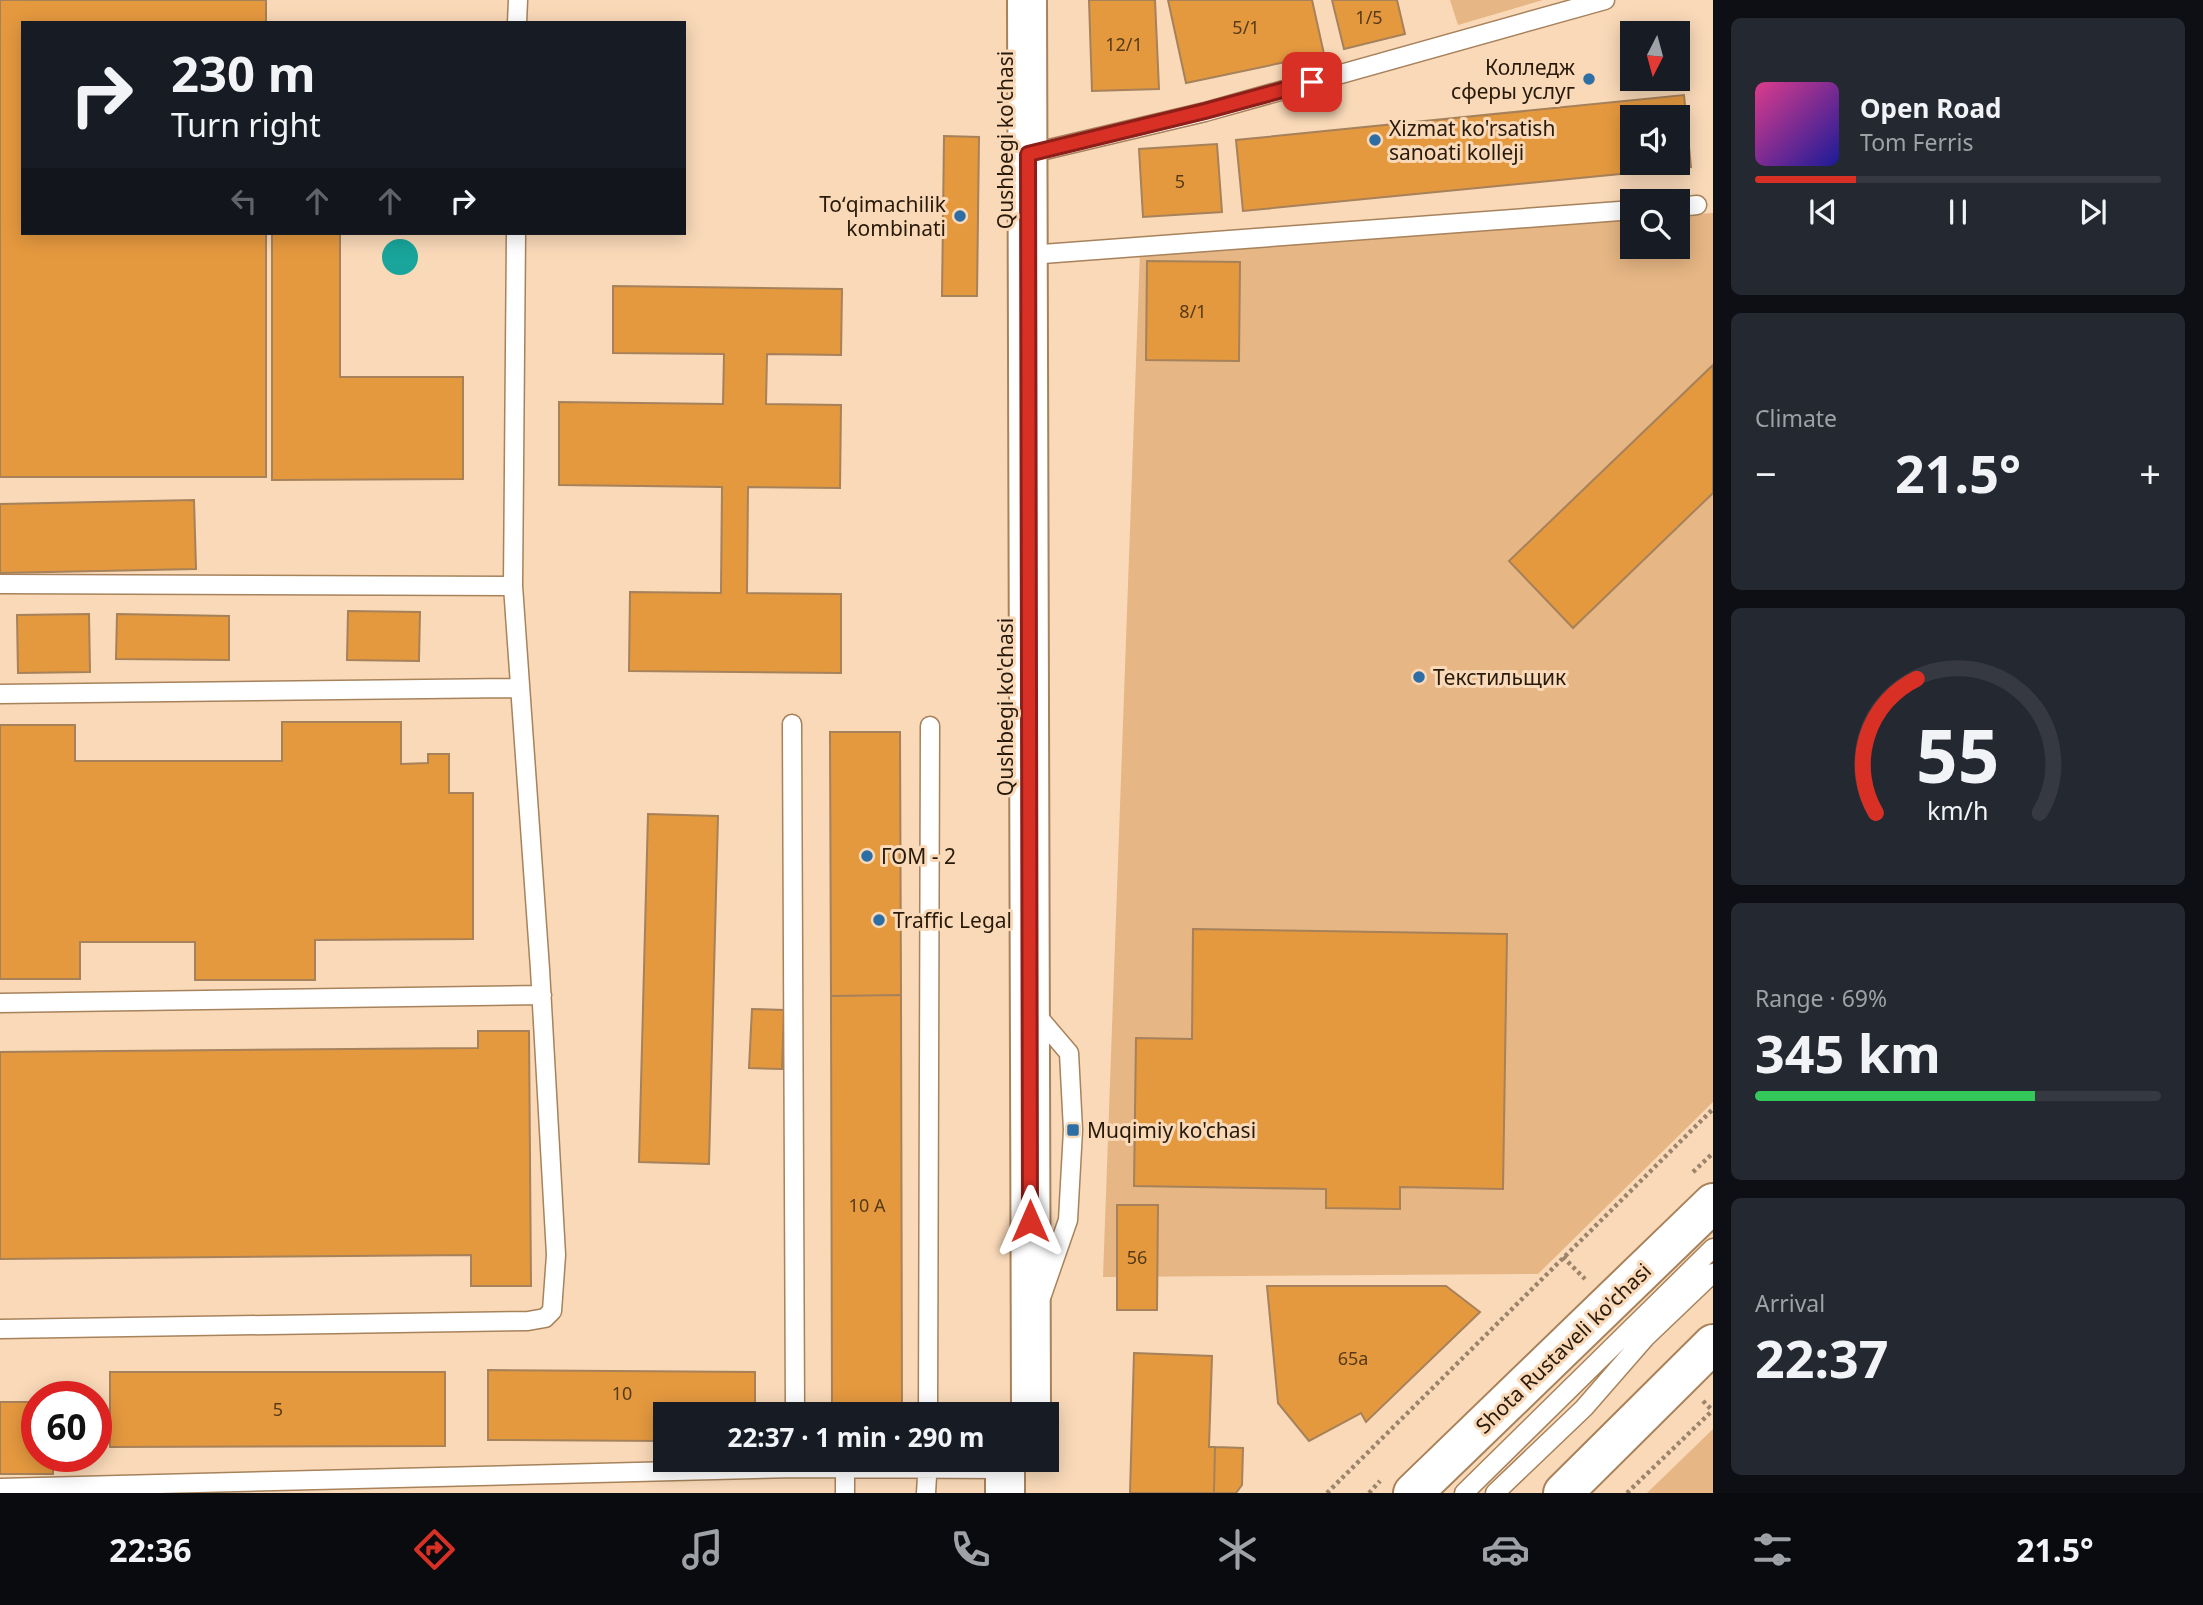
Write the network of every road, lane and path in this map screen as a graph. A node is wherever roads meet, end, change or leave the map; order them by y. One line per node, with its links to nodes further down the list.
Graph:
1 (518, 0): 5 (lane)
2 (1004, 0): 6 (main road, Qushbegi ko'chasi)
3 (1027, 0): 6 (main road, Qushbegi ko'chasi)
4 (1605, 0): 7 (lane)
5 (517, 21)
6 (1016, 71): 7 (main road, Qushbegi ko'chasi); 31 (main road, Qushbegi ko'chasi)
7 (1028, 154): 12 (main road, Qushbegi ko'chasi)
8 (1697, 205): 9 (lane)
9 (1690, 206)
10 (1620, 211): 12 (lane)
11 (516, 235): 14 (lane)
12 (1028, 256): 32 (main road, Qushbegi ko'chasi)
13 (0, 584): 14 (lane)
14 (513, 586): 15 (lane)
15 (520, 688): 16 (lane); 19 (lane)
16 (0, 694)
17 (792, 724): 29 (lane)
18 (930, 726): 30 (lane)
19 (542, 995): 20 (lane); 25 (lane)
20 (0, 1003)
21 (1713, 1109): 42 (path)
22 (1713, 1203): 26 (main road, Shota Rustaveli ko'chasi)
23 (1713, 1248): 28 (lane)
24 (1713, 1273): 28 (lane)
25 (0, 1329)
26 (1564, 1348): 28 (lane); 43 (main road, Shota Rustaveli ko'chasi)
27 (1710, 1353): 46 (main road)
28 (1609, 1362): 44 (lane); 45 (lane)
29 (795, 1402)
30 (928, 1402)
31 (1005, 1402)
32 (1031, 1402)
33 (1713, 1410): 47 (path)
34 (653, 1468): 39 (lane)
35 (845, 1472): 40 (lane)
36 (927, 1472): 41 (lane)
37 (991, 1472): 38 (lane)
38 (1015, 1475)
39 (0, 1489)
40 (845, 1493)
41 (926, 1493)
42 (1327, 1493)
43 (1413, 1493)
44 (1464, 1493)
45 (1495, 1493)
46 (1563, 1493)
47 (1627, 1493)

